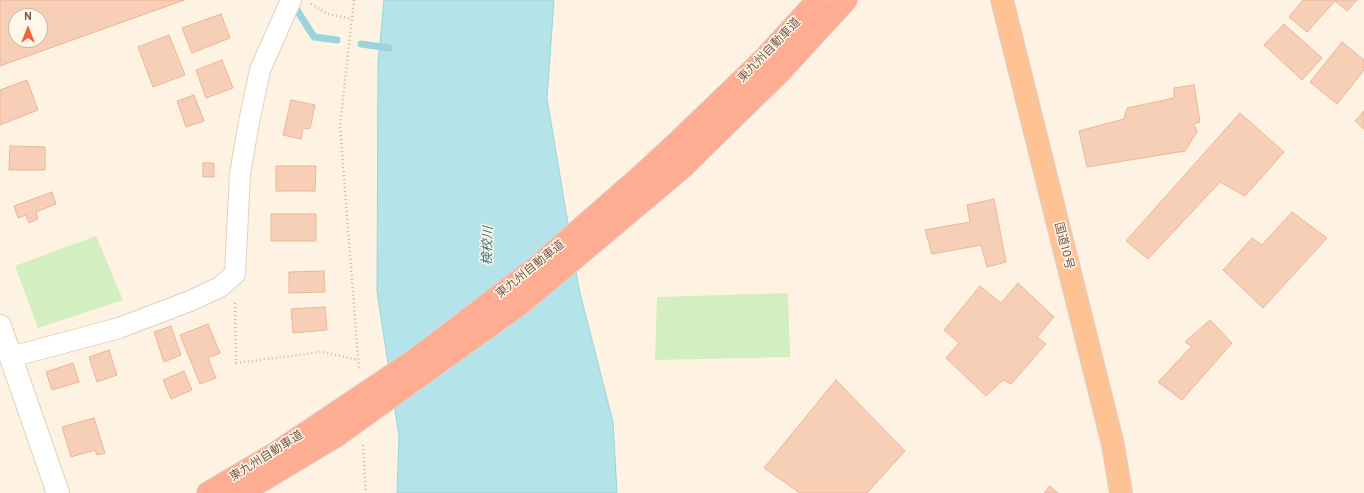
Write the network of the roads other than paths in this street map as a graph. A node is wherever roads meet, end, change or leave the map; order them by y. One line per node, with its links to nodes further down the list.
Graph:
1 (818, 0): 5 (highway, 東九州自動車道)
2 (846, 0): 5 (highway, 東九州自動車道)
3 (1002, 0): 12 (highway, 国道10号)
4 (289, 6): 7 (street)
5 (689, 146): 8 (highway, 東九州自動車道, bridge)
6 (0, 326): 7 (street)
7 (11, 357): 9 (street)
8 (330, 429): 10 (highway, 東九州自動車道); 11 (highway, 東九州自動車道)
9 (58, 493)
10 (208, 493)
11 (241, 493)
12 (1121, 493)

